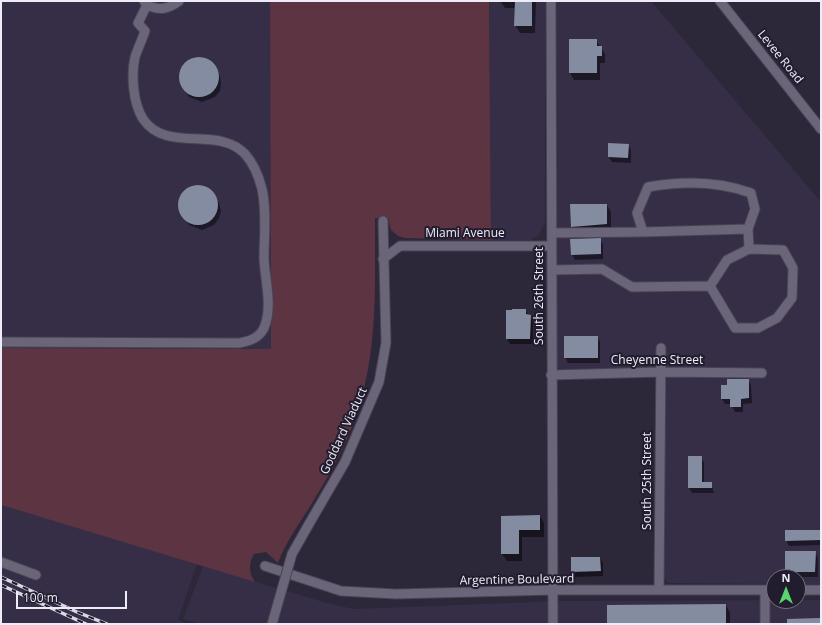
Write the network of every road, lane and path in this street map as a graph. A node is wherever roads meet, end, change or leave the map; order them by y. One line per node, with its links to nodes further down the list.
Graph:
1 (179, 1): 4 (street)
2 (551, 1): 9 (street, South 26th Street)
3 (720, 1): 5 (street, Levee Road)
4 (145, 3): 15 (street)
5 (821, 129)
6 (383, 221): 12 (street, Goddard Viaduct)
7 (748, 229): 8 (street); 8 (street); 11 (street)
8 (643, 232): 9 (street)
9 (552, 233): 10 (street, South 26th Street)
10 (552, 246): 12 (street, Miami Avenue); 13 (street, South 26th Street)
11 (749, 249): 14 (street); 14 (street)
12 (383, 259): 29 (street, Goddard Viaduct, bridge)
13 (552, 270): 14 (street); 19 (street, South 26th Street)
14 (710, 286)
15 (1, 342)
16 (661, 348): 17 (street, South 25th Street)
17 (661, 372): 18 (street, Cheyenne Street); 19 (street, Cheyenne Street); 24 (street, South 25th Street)
18 (762, 373)
19 (551, 375): 23 (street, South 26th Street)
20 (1, 562): 22 (street)
21 (265, 566): 23 (street, Argentine Boulevard)
22 (36, 575)
23 (553, 590): 24 (street, Argentine Boulevard); 30 (street, South 26th Street)
24 (659, 590): 25 (street, Argentine Boulevard)
25 (766, 590)
26 (806, 590): 27 (street)
27 (821, 590)
28 (768, 609): 31 (street)
29 (272, 624)
30 (553, 624)
31 (766, 624)

